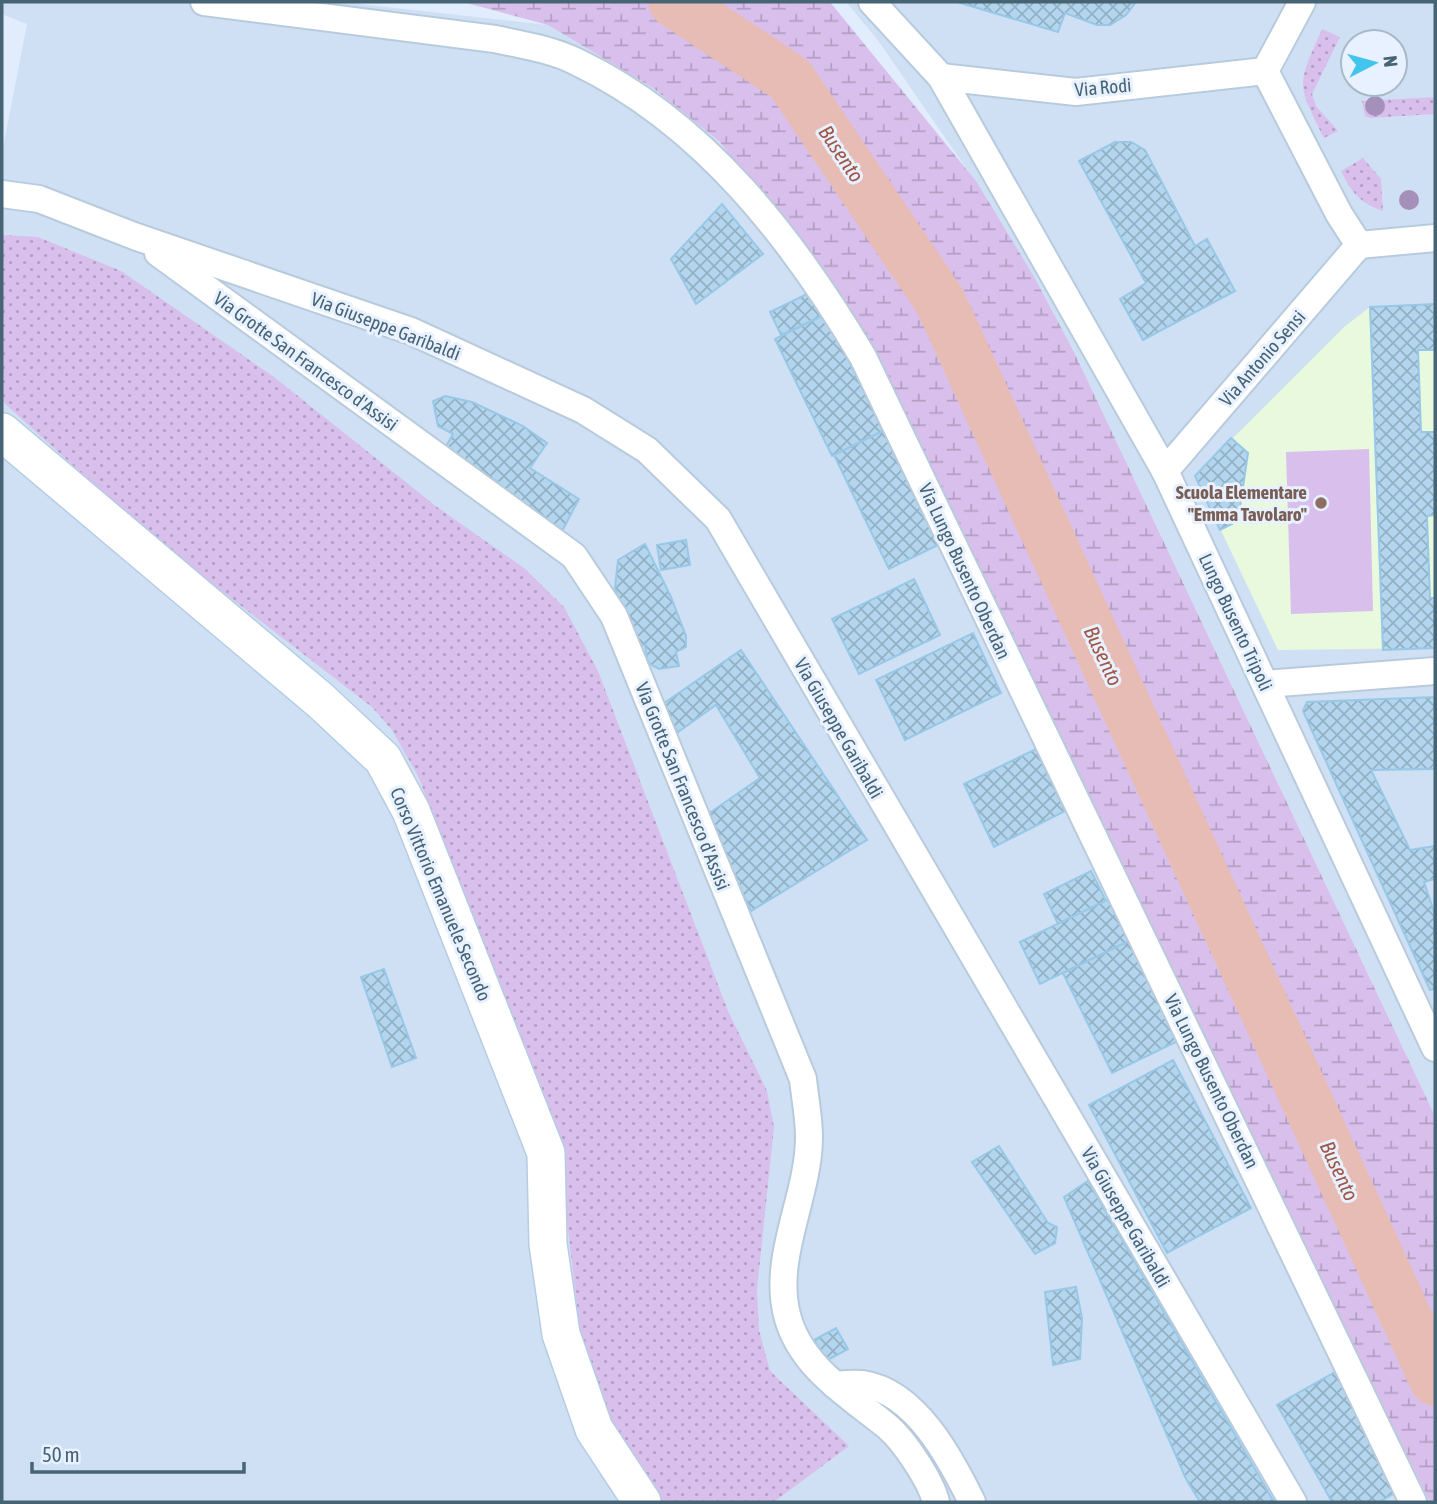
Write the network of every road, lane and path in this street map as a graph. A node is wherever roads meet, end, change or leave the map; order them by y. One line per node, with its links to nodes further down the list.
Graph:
1 (204, 2): 20 (street, Via Lungo Busento Oberdan)
2 (872, 2): 5 (street, Lungo Busento Tripoli)
3 (1302, 2): 4 (street)
4 (1265, 71): 5 (street, Via Rodi); 9 (street)
5 (941, 77): 11 (street, Lungo Busento Tripoli)
6 (2, 194): 7 (street)
7 (134, 236): 15 (street, Via Grotte San Francesco d'Assisi); 19 (street, Via Giuseppe Garibaldi)
8 (1435, 238): 9 (street)
9 (1359, 245): 11 (street, Via Antonio Sensi)
10 (2, 432): 16 (street, Corso Vittorio Emanuele Secondo)
11 (1165, 471): 13 (street, Lungo Busento Tripoli)
12 (1435, 671): 13 (street)
13 (1265, 684): 14 (street, Lungo Busento Tripoli)
14 (1435, 1048)
15 (835, 1385): 17 (street, Via Grotte San Francesco d'Assisi); 18 (street)
16 (642, 1502)
17 (936, 1502)
18 (972, 1502)
19 (1293, 1502)
20 (1413, 1502)

